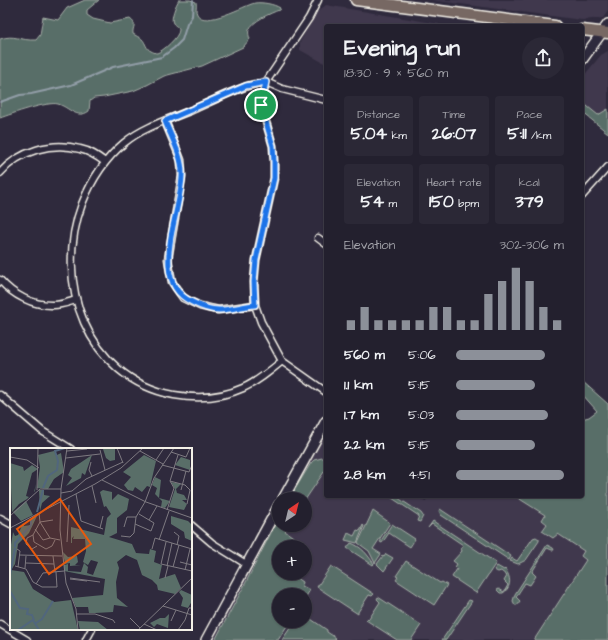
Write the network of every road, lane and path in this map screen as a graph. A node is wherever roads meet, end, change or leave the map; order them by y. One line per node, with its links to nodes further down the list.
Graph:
1 (318, 0): 7 (street)
2 (356, 0): 3 (main road)
3 (540, 24)
4 (584, 30): 5 (main road)
5 (606, 30): 6 (main road)
6 (584, 58)
7 (266, 82): 8 (street); 9 (street); 18 (street)
8 (324, 100)
9 (165, 121): 10 (street); 18 (street)
10 (105, 162): 12 (street); 17 (street)
11 (608, 167): 13 (street)
12 (0, 173)
13 (584, 194)
14 (318, 238): 15 (street)
15 (324, 242)
16 (0, 280): 17 (street)
17 (76, 300): 19 (street)
18 (255, 305): 19 (street)
19 (282, 361): 20 (street)
20 (324, 391)
21 (0, 395): 23 (street)
22 (324, 426): 24 (main road)
23 (69, 448)
24 (287, 492)
25 (0, 518): 27 (street)
26 (272, 518): 29 (main road)
27 (10, 523)
28 (192, 526): 29 (street)
29 (246, 564): 36 (main road)
30 (0, 624): 32 (street)
31 (10, 630): 34 (street)
32 (10, 630)
33 (91, 630): 35 (street)
34 (27, 640)
35 (86, 640)
36 (206, 640)

